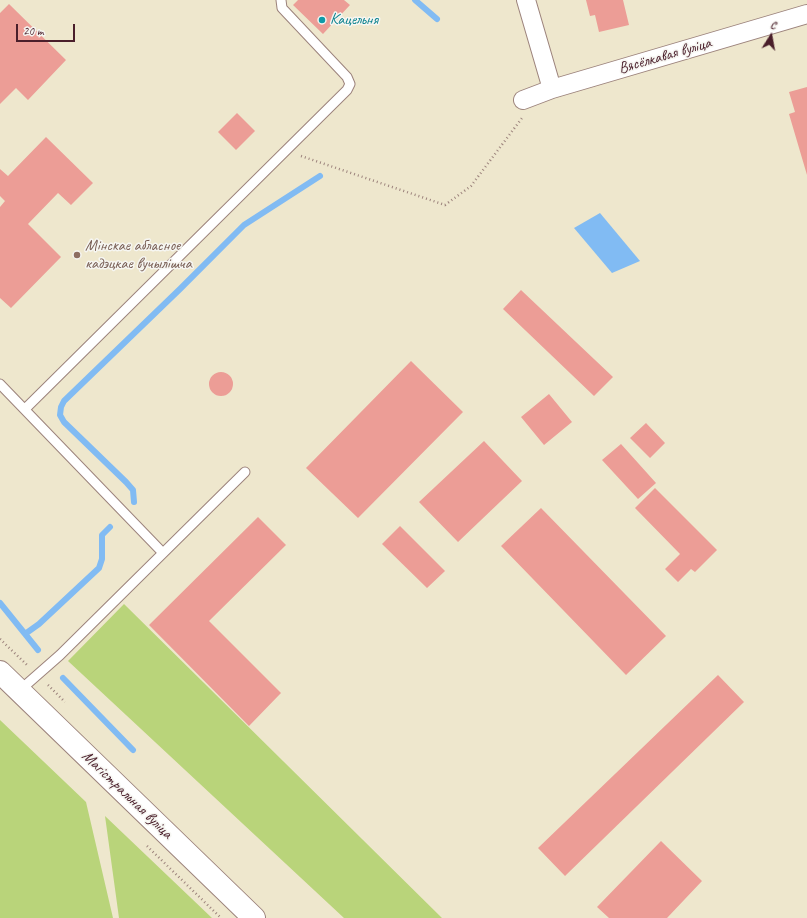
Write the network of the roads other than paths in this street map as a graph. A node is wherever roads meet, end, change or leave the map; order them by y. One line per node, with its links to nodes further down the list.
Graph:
1 (281, 0): 7 (lane)
2 (526, 0): 4 (street)
3 (807, 14): 4 (street, Вясёлкавая вуліца)
4 (546, 91): 5 (street, Вясёлкавая вуліца)
5 (523, 100)
6 (0, 384): 7 (lane)
7 (25, 409): 9 (lane)
8 (245, 472): 9 (lane)
9 (163, 553): 11 (lane)
10 (0, 672): 11 (main road, Магістральная вуліца)
11 (19, 691): 12 (main road, Магістральная вуліца)
12 (254, 918)

